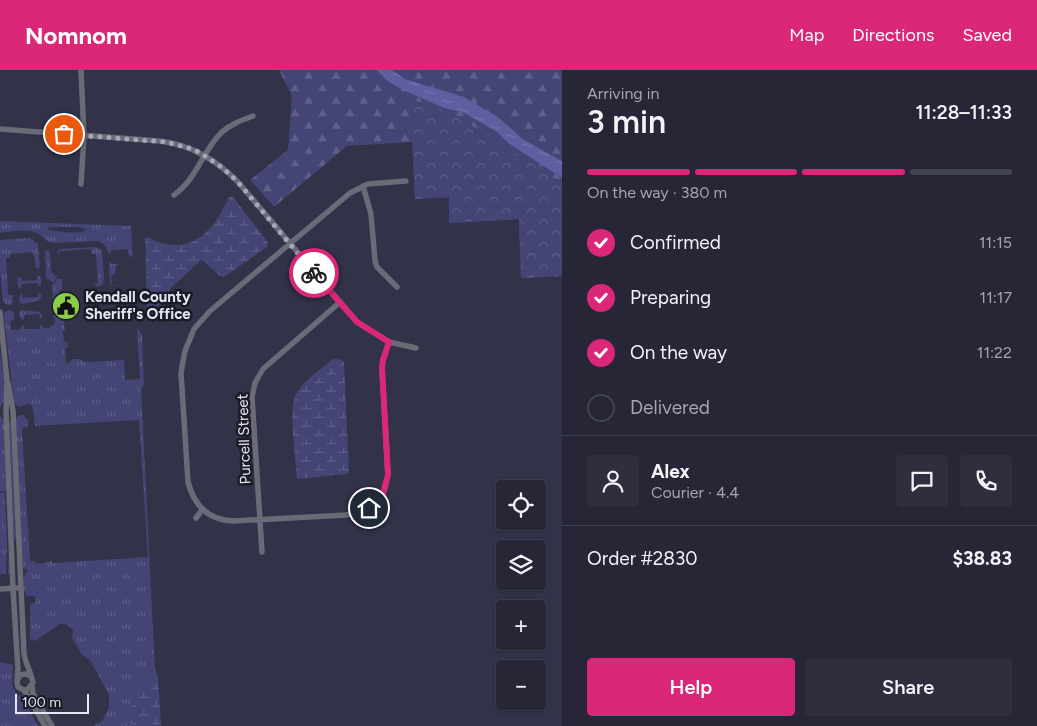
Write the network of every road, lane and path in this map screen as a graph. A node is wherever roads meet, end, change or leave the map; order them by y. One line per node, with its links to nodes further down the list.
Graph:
1 (81, 70): 4 (street)
2 (253, 116): 5 (street)
3 (0, 130): 4 (street)
4 (84, 136): 5 (street); 7 (street)
5 (205, 156): 9 (street); 10 (street)
6 (406, 181): 8 (street)
7 (81, 184)
8 (363, 186): 10 (street); 11 (street)
9 (174, 195)
10 (290, 244): 12 (street); 17 (street)
11 (397, 287)
12 (339, 303): 14 (street); 19 (street, Purcell Street)
13 (0, 312): 16 (street)
14 (389, 342): 15 (street); 19 (street)
15 (416, 348)
16 (7, 381): 21 (street); 22 (street)
17 (202, 510): 18 (street); 19 (street)
18 (196, 518)
19 (260, 520): 20 (street, Purcell Street)
20 (262, 552)
21 (13, 588): 22 (street); 23 (street); 24 (street)
22 (21, 588): 24 (street)
23 (0, 589)
24 (20, 651): 25 (street); 26 (street)
25 (31, 676): 26 (street); 27 (street)
26 (17, 681): 28 (street)
27 (32, 686): 28 (street); 30 (street)
28 (24, 690): 29 (street)
29 (45, 726)
30 (52, 726)

